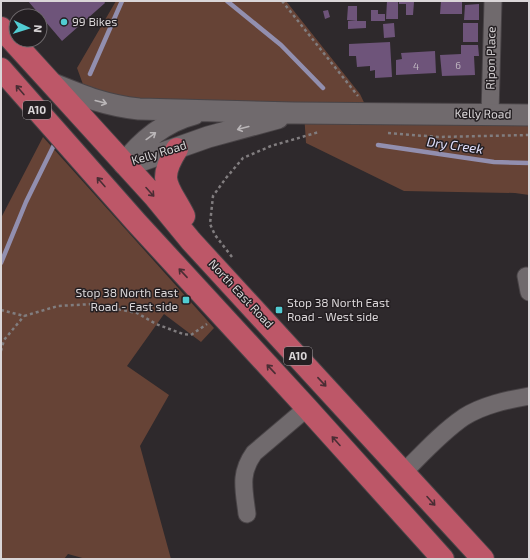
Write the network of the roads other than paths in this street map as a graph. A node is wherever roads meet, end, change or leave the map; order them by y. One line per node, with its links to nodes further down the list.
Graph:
1 (492, 1): 7 (street, Ripon Place)
2 (1, 28): 4 (highway, North East Road / A10)
3 (1, 68): 10 (highway, A10, one-way to 3)
4 (51, 83): 5 (street, Kelly Road, one-way to 5); 11 (highway, North East Road / A10)
5 (210, 110): 6 (street, Kelly Road); 11 (street, Kelly Road, one-way to 5)
6 (294, 113): 7 (street, Kelly Road); 9 (street, Kelly Road, one-way to 9)
7 (490, 114): 8 (street, Kelly Road)
8 (529, 115)
9 (177, 148): 11 (street, Kelly Road); 13 (highway)
10 (74, 151): 11 (highway); 12 (highway, A10, one-way to 10)
11 (124, 164): 12 (highway); 13 (highway, North East Road / A10, one-way to 13)
12 (136, 222): 15 (highway, A10, one-way to 12)
13 (191, 241): 17 (highway, North East Road / A10, one-way to 17)
14 (529, 396): 17 (street)
15 (307, 408): 16 (highway, A10, one-way to 15); 18 (street)
16 (362, 470): 17 (highway); 19 (highway, A10)
17 (404, 472): 19 (highway); 21 (highway, North East Road / A10, one-way to 21)
18 (247, 514)
19 (402, 514): 20 (highway, A10)
20 (443, 559)
21 (483, 559)

